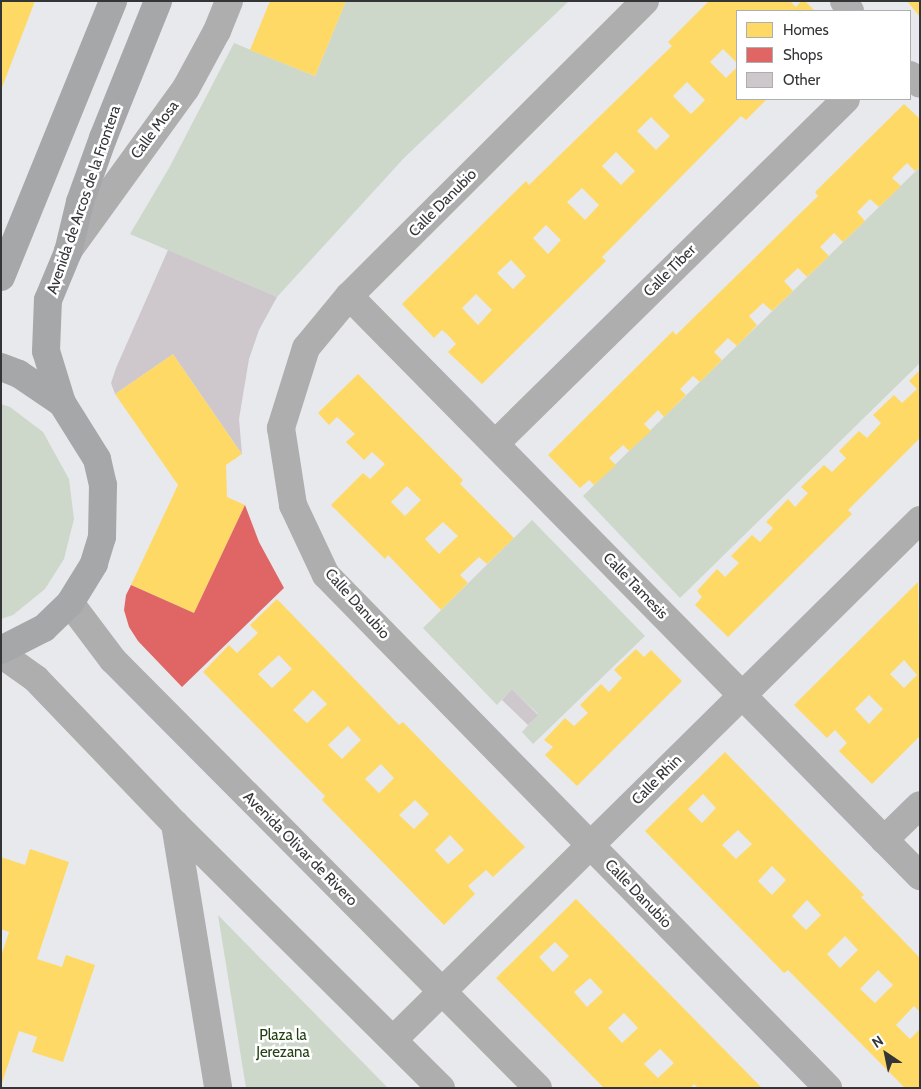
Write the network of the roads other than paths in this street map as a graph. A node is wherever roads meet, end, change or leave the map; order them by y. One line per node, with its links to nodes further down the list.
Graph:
1 (112, 1): 7 (main road)
2 (158, 1): 6 (main road, Avenida de Arcos de la Frontera)
3 (229, 1): 6 (street, Calle Mosa)
4 (645, 1): 8 (street, Calle Danubio)
5 (845, 100): 11 (street, Calle Tíber)
6 (68, 252): 10 (main road, Avenida de Arcos de la Frontera)
7 (1, 277)
8 (349, 296): 11 (street, Calle Tamesis); 20 (street, Calle Danubio)
9 (1, 367): 10 (main road)
10 (62, 403): 13 (main road)
11 (494, 444): 16 (street, Calle Tamesis)
12 (920, 520): 16 (street, Calle Rhin)
13 (70, 603): 14 (main road); 22 (street, Avenida Olivar de Rivero)
14 (1, 650)
15 (1, 654): 18 (street)
16 (742, 696): 19 (street, Calle Tamesis); 20 (street, Calle Rhin)
17 (920, 805): 19 (street)
18 (175, 824): 23 (street); 24 (street)
19 (884, 840): 21 (street, Calle Tamesis)
20 (590, 845): 22 (street, Calle Rhin); 27 (street, Calle Danubio)
21 (920, 876)
22 (442, 992): 23 (street, Calle Rhin); 26 (street, Avenida Olivar de Rivero)
23 (394, 1039): 25 (street)
24 (218, 1088)
25 (440, 1088)
26 (538, 1088)
27 (828, 1088)

